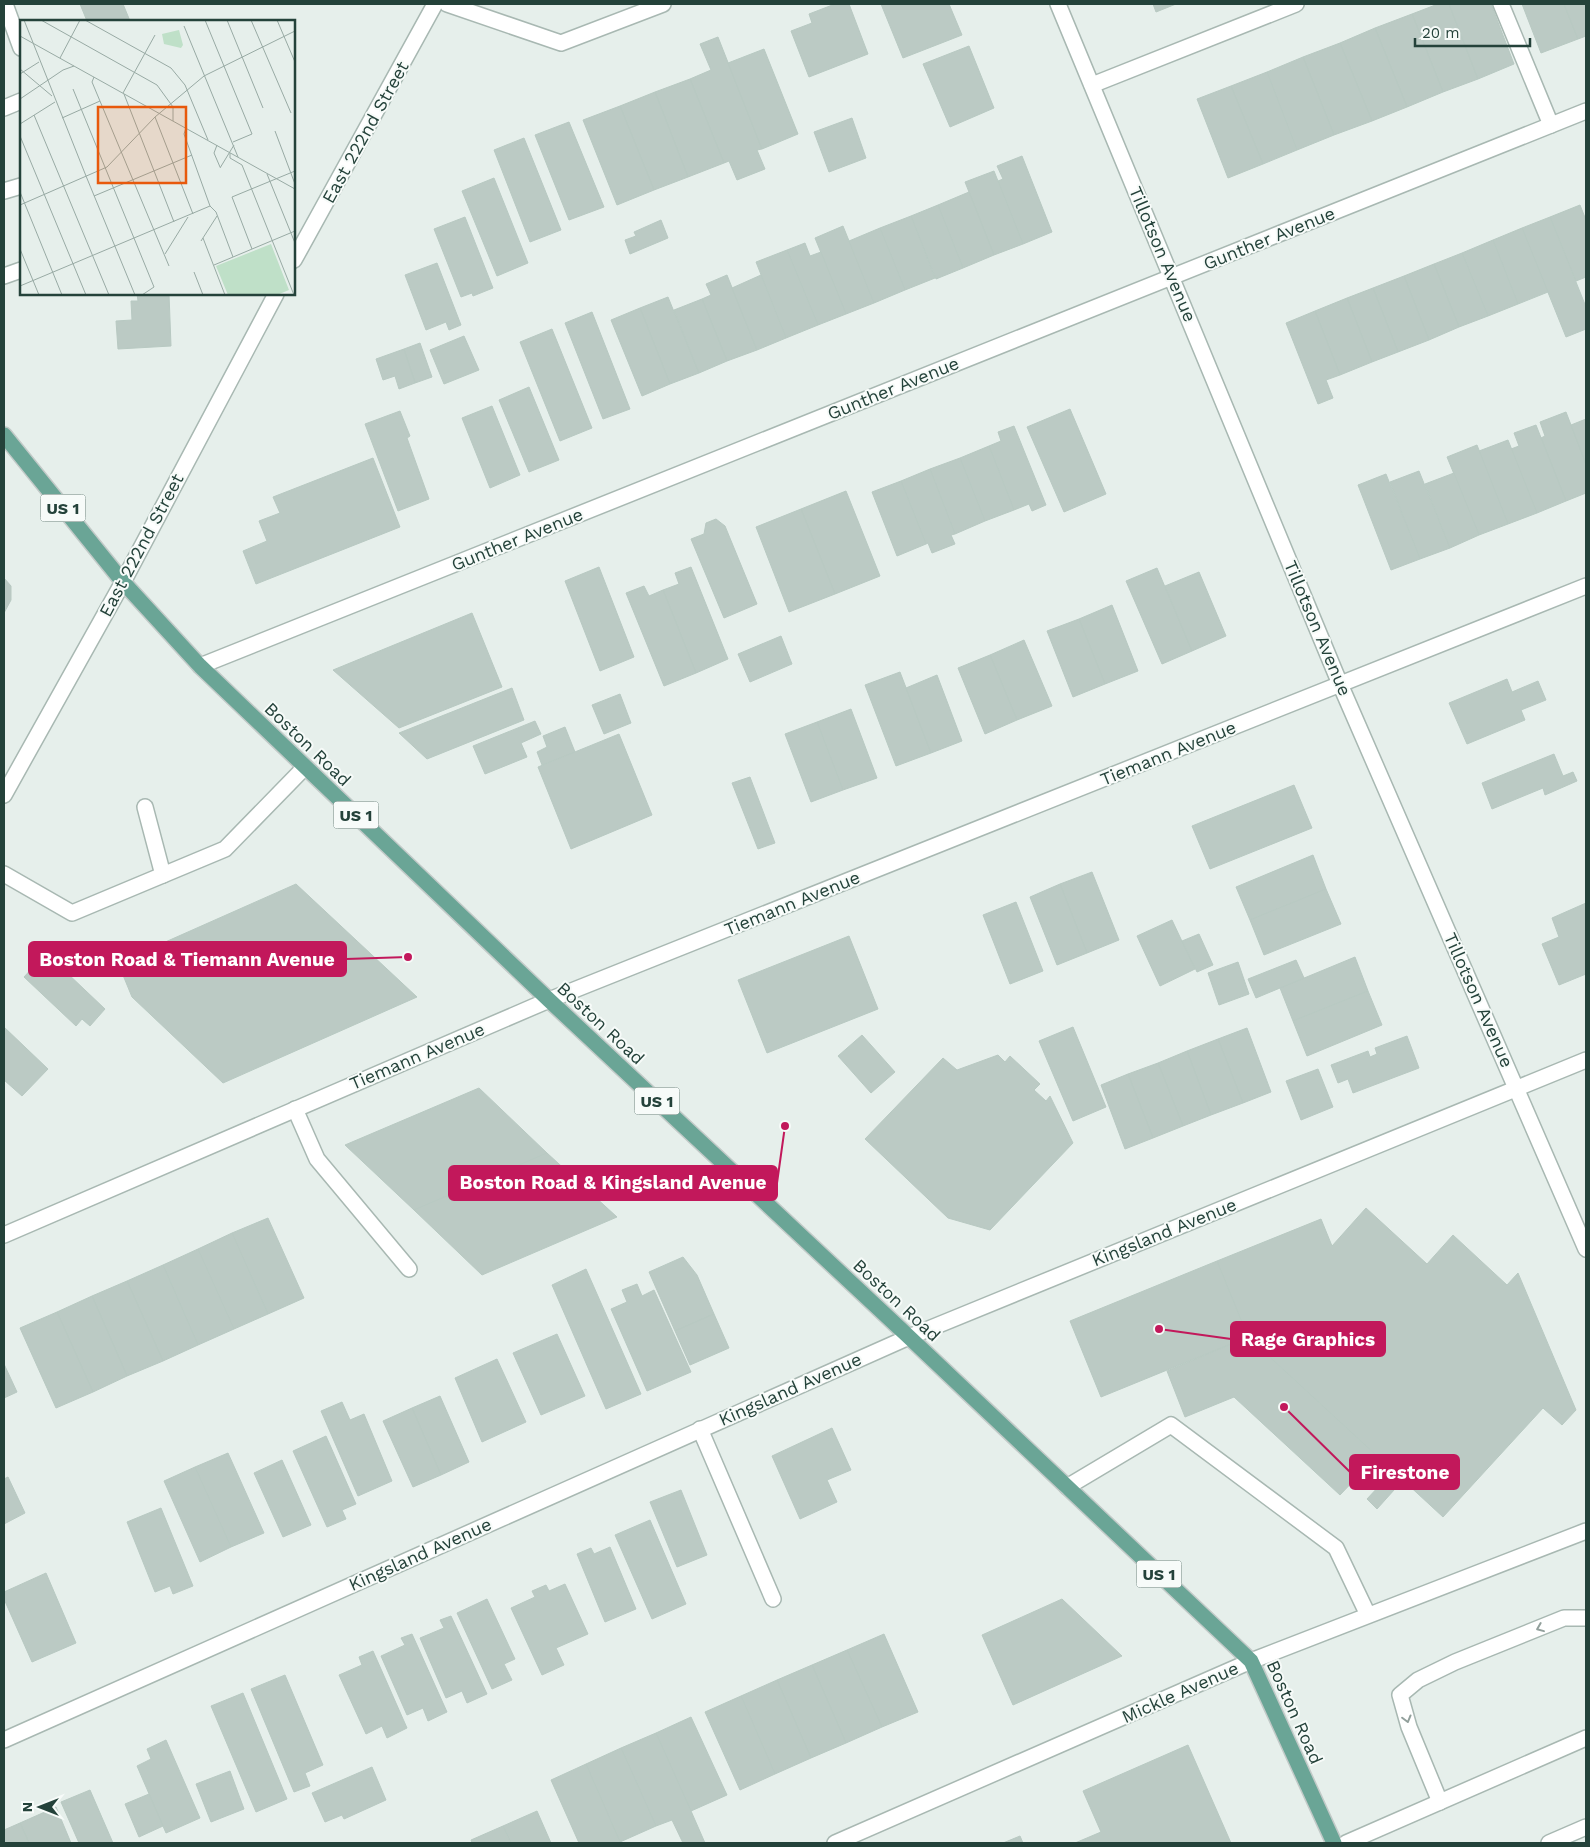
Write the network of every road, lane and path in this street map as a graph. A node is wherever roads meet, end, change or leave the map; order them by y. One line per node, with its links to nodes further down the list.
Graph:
1 (4, 4): 8 (street)
2 (435, 4): 16 (street, East 222nd Street)
3 (447, 4): 4 (street)
4 (663, 4)
5 (1058, 4): 9 (street, Tillotson Avenue)
6 (1296, 4): 9 (street)
7 (1502, 4): 13 (street)
8 (20, 45)
9 (1092, 85): 19 (street, Tillotson Avenue)
10 (20, 101): 11 (street)
11 (4, 108)
12 (1586, 111): 13 (street, Gunther Avenue)
13 (1551, 125): 19 (street, Gunther Avenue)
14 (20, 186): 15 (street)
15 (4, 191)
16 (295, 258)
17 (20, 270): 18 (street)
18 (4, 276)
19 (1172, 276): 24 (street, Gunther Avenue); 25 (street, Tillotson Avenue)
20 (275, 295): 22 (street, East 222nd Street)
21 (4, 435): 22 (main road, Boston Road / US 1)
22 (123, 582): 24 (main road, Boston Road / US 1); 27 (street, East 222nd Street)
23 (1586, 586): 25 (street, Tiemann Avenue)
24 (200, 666): 26 (main road, Boston Road / US 1)
25 (1340, 684): 31 (street, Tiemann Avenue); 33 (street, Tillotson Avenue)
26 (305, 767): 30 (street); 31 (main road, Boston Road / US 1)
27 (4, 795)
28 (145, 807): 30 (street)
29 (4, 874): 30 (street)
30 (162, 875)
31 (549, 1000): 34 (street, Tiemann Avenue); 38 (main road, Boston Road / US 1)
32 (1586, 1060): 33 (street, Kingsland Avenue)
33 (1517, 1088): 36 (street, Tillotson Avenue); 38 (street, Kingsland Avenue)
34 (295, 1109): 35 (street, Tiemann Avenue); 37 (street)
35 (4, 1235)
36 (1586, 1249)
37 (409, 1270)
38 (909, 1336): 39 (street, Kingsland Avenue); 40 (main road, Boston Road / US 1)
39 (700, 1429): 42 (street); 47 (street, Kingsland Avenue)
40 (1067, 1487): 43 (street); 45 (main road, Boston Road / US 1)
41 (1586, 1531): 43 (street, Mickle Avenue)
42 (774, 1599)
43 (1368, 1615): 45 (street, Mickle Avenue)
44 (1586, 1618): 48 (street, one-way to 48)
45 (1251, 1661): 50 (street, Mickle Avenue); 51 (main road, Boston Road / US 1)
46 (1586, 1738): 48 (street)
47 (4, 1740)
48 (1440, 1802): 52 (street)
49 (1586, 1827): 53 (street)
50 (835, 1843)
51 (1334, 1843)
52 (1346, 1843)
53 (1549, 1843)

